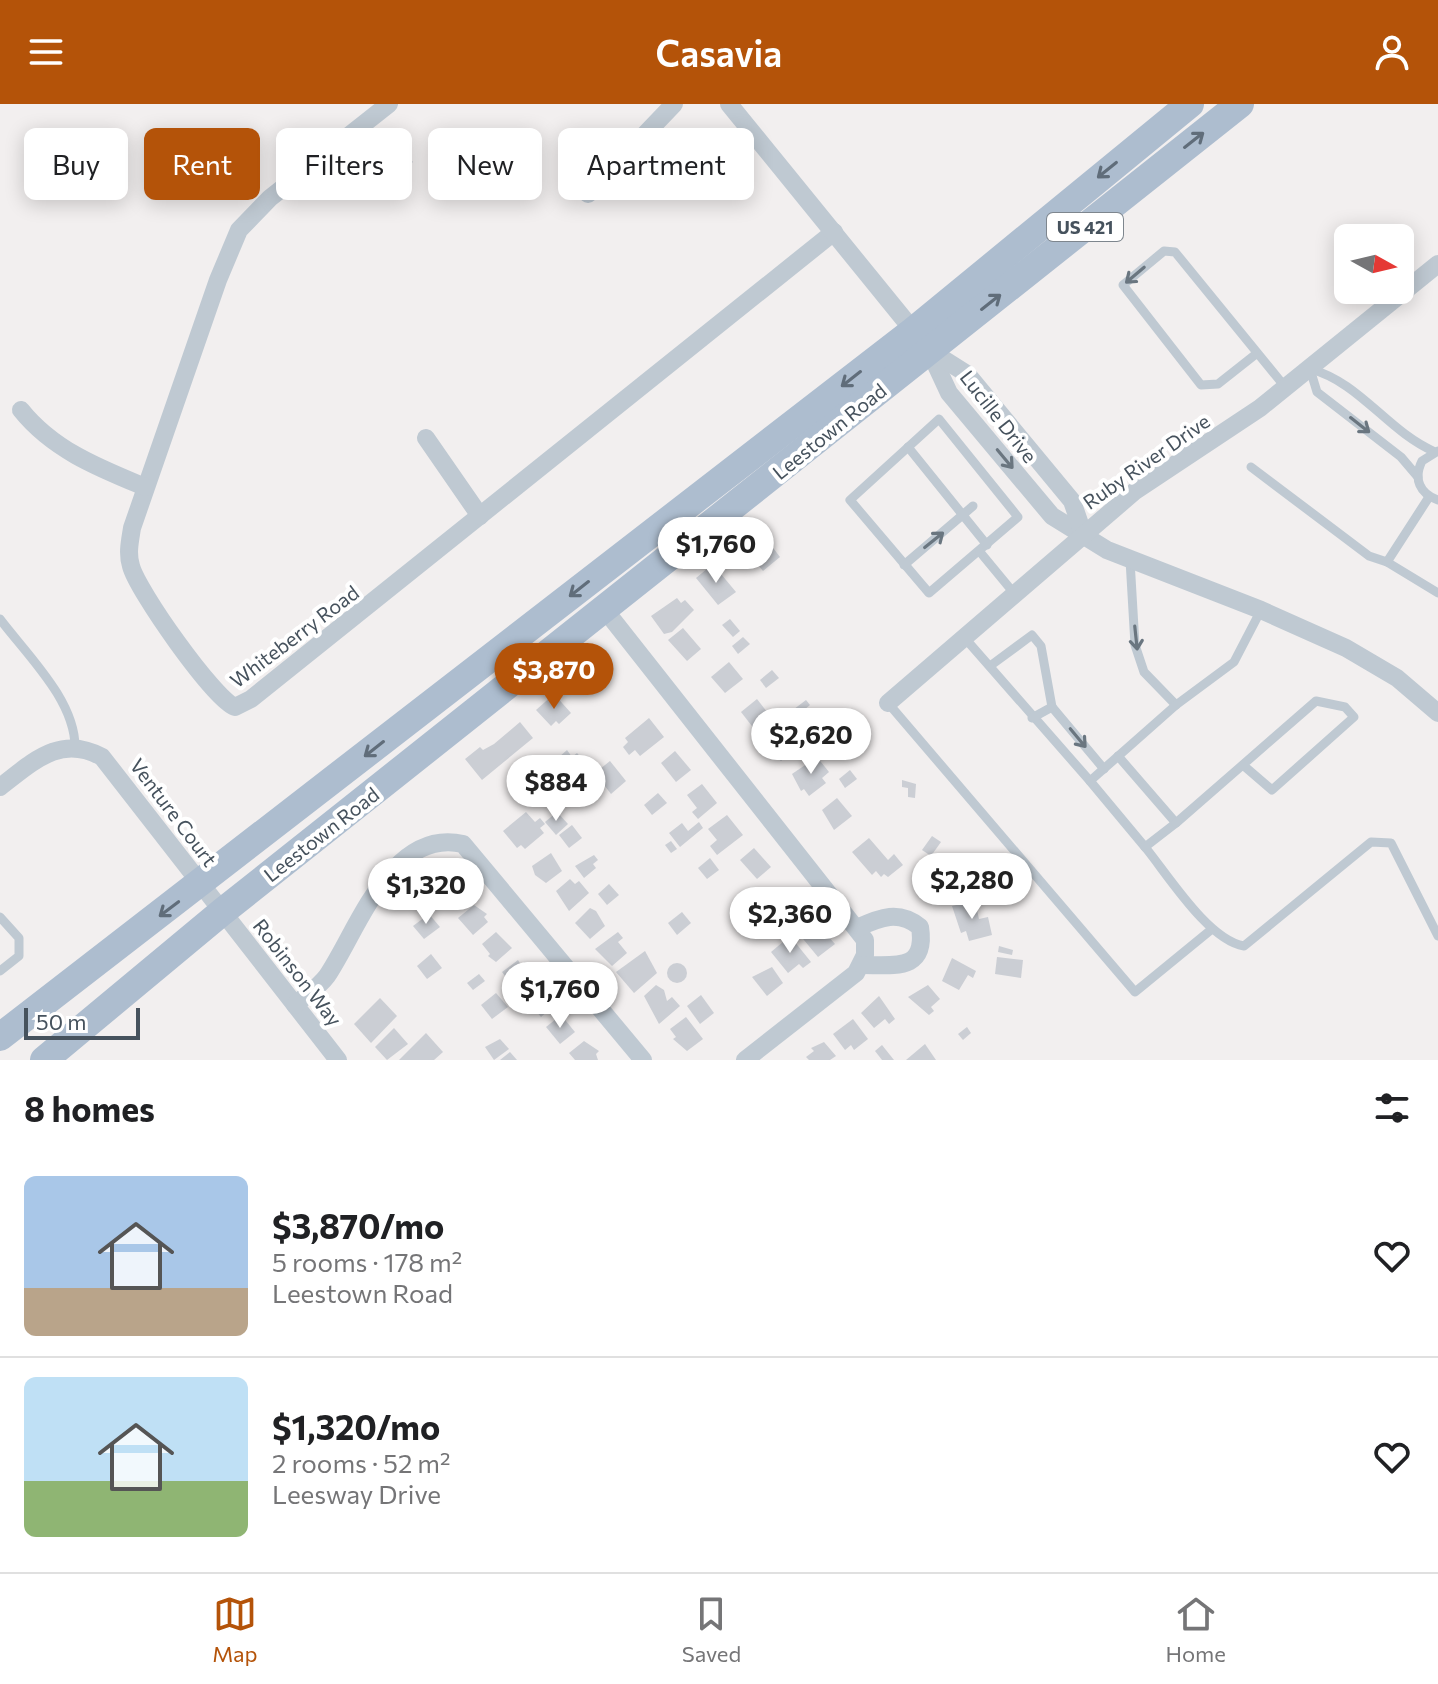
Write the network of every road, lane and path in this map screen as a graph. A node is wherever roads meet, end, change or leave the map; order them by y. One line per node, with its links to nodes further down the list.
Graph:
1 (389, 104): 30 (street, Whiteberry Road)
2 (674, 104): 6 (street)
3 (729, 104): 7 (street)
4 (1190, 104): 9 (main road, Leestown Road / US 421, one-way to 9)
5 (1240, 104): 9 (main road, Leestown Road / US 421, one-way to 5)
6 (651, 128)
7 (834, 232): 9 (street); 35 (street, Whiteberry Road)
8 (1438, 264): 11 (street, Ruby River Drive)
9 (921, 340): 14 (street, Lucille Drive); 28 (main road, Leestown Road / US 421, one-way to 28); 37 (street, Lucille Drive); 44 (main road, Leestown Road / US 421)
10 (1256, 354): 10 (lane, one-way to 10); 12 (lane)
11 (1310, 369): 12 (street, Ruby River Drive); 20 (lane); 27 (lane, one-way to 27)
12 (1286, 388): 37 (street, Ruby River Drive)
13 (21, 410): 30 (street)
14 (981, 432): 19 (lane); 37 (street, Lucille Drive, one-way to 37)
15 (426, 438): 35 (street)
16 (954, 439): 17 (lane); 18 (lane); 19 (lane)
17 (946, 446)
18 (908, 447): 24 (lane); 41 (lane)
19 (962, 448): 21 (lane)
20 (1436, 451): 27 (lane)
21 (969, 457): 23 (lane); 38 (lane)
22 (933, 458): 24 (lane)
23 (961, 464)
24 (924, 466): 29 (lane)
25 (1251, 467): 40 (lane)
26 (948, 475): 29 (lane)
27 (1418, 477): 32 (lane)
28 (721, 479): 44 (main road); 62 (main road, Leestown Road / US 421, one-way to 62)
29 (938, 484): 33 (lane)
30 (145, 487): 35 (street, Whiteberry Road)
31 (961, 489): 33 (lane)
32 (1434, 498): 40 (lane)
33 (950, 499): 36 (lane)
34 (973, 506): 36 (lane)
35 (480, 516)
36 (963, 516): 38 (lane); 41 (lane, one-way to 36)
37 (1083, 533): 39 (street, Lucille Drive); 42 (street, Ruby River Drive)
38 (984, 549): 41 (lane); 42 (lane)
39 (1130, 560): 45 (street, Lucille Drive); 50 (lane, one-way to 50)
40 (1387, 562): 43 (lane)
41 (904, 565)
42 (1013, 592): 47 (street, Ruby River Drive)
43 (1438, 593)
44 (605, 610): 63 (main road, Leestown Road / US 421); 65 (street)
45 (1261, 610): 50 (lane); 52 (street, Lucille Drive)
46 (0, 619): 54 (lane)
47 (963, 636): 48 (lane); 49 (street, Ruby River Drive)
48 (990, 666): 51 (lane); 53 (lane)
49 (888, 703): 66 (lane)
50 (1176, 705): 55 (lane)
51 (1052, 707): 53 (lane); 57 (lane, one-way to 57)
52 (1438, 713)
53 (1032, 718): 58 (lane)
54 (75, 747): 59 (street); 62 (street, Venture Court)
55 (1118, 756): 57 (lane); 60 (lane)
56 (1243, 765): 56 (lane); 60 (lane)
57 (1104, 769): 58 (lane)
58 (1090, 781): 61 (lane)
59 (0, 787)
60 (1176, 823): 61 (lane)
61 (1145, 847): 66 (lane)
62 (201, 884): 63 (street, Venture Court); 71 (main road, Leestown Road / US 421, one-way to 71)
63 (222, 912): 70 (street, Robinson Way); 72 (main road, Leestown Road / US 421)
64 (0, 917): 69 (lane)
65 (857, 928): 68 (street); 68 (street)
66 (1212, 929): 67 (lane)
67 (1438, 936)
68 (862, 965): 75 (street)
69 (0, 971)
70 (295, 1005): 73 (street, Robinson Way); 74 (street)
71 (0, 1037)
72 (44, 1060)
73 (338, 1060)
74 (643, 1060)
75 (745, 1060)

